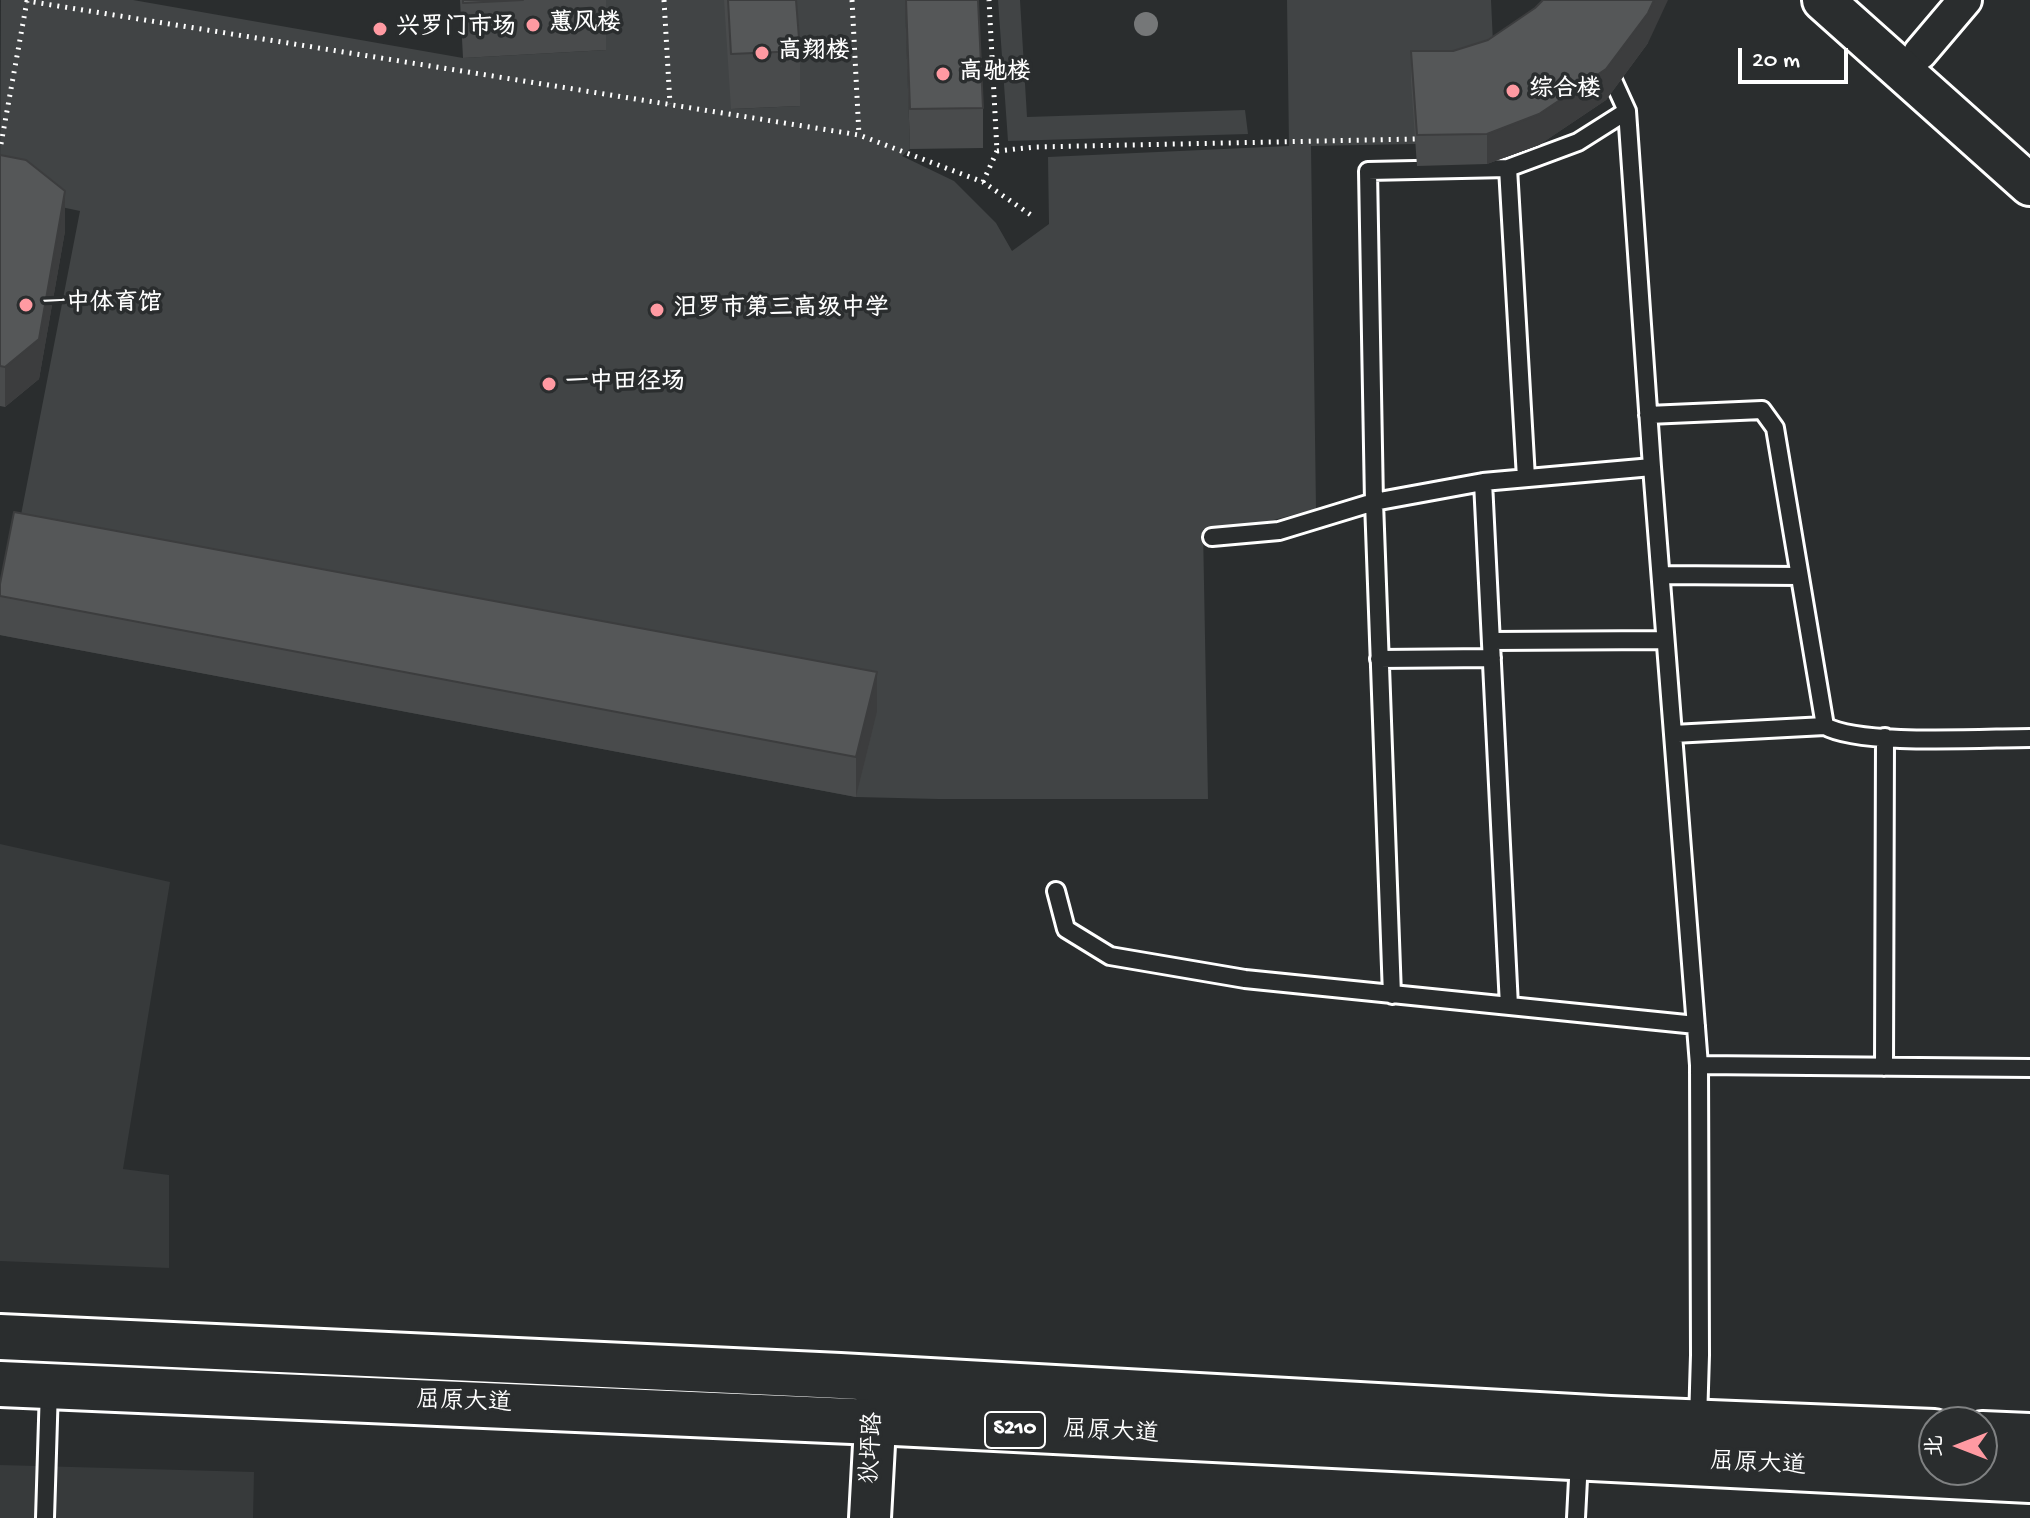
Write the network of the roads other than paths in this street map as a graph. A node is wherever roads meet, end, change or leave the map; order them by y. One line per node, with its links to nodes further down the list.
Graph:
1 (1823, 0): 9 (street)
2 (1862, 0): 4 (street)
3 (1965, 0): 4 (street)
4 (1920, 53): 7 (street)
5 (1602, 55): 6 (lane)
6 (1627, 111): 8 (lane); 10 (lane)
7 (2030, 152)
8 (1508, 168): 12 (lane); 14 (lane)
9 (2030, 185)
10 (1648, 415): 11 (lane); 17 (lane)
11 (1652, 467): 12 (lane); 16 (lane)
12 (1526, 478): 13 (lane)
13 (1483, 482): 14 (lane); 19 (lane)
14 (1374, 502): 15 (lane); 20 (lane)
15 (1212, 537)
16 (1661, 575): 17 (lane); 18 (lane)
17 (1799, 576): 21 (lane)
18 (1665, 640): 19 (lane); 22 (lane)
19 (1491, 649): 20 (lane); 27 (lane)
20 (1379, 659): 26 (lane)
21 (1825, 726): 22 (lane); 23 (lane)
22 (1673, 734): 28 (lane)
23 (1885, 737): 24 (lane); 30 (lane)
24 (2030, 738)
25 (1056, 891): 26 (lane)
26 (1392, 995): 27 (lane)
27 (1509, 1006): 28 (lane)
28 (1696, 1025): 29 (lane)
29 (1699, 1065): 30 (lane); 37 (lane)
30 (1884, 1067): 31 (lane)
31 (2030, 1068)
32 (0, 1337): 33 (main road, 屈原大道 / S210)
33 (878, 1379): 36 (street, 狄坪路); 41 (main road, 屈原大道 / S210)
34 (0, 1384): 35 (main road, 屈原大道 / S210)
35 (49, 1386): 36 (main road, 屈原大道 / S210); 43 (lane)
36 (875, 1422): 41 (main road, 屈原大道 / S210); 44 (street, 狄坪路)
37 (1698, 1422): 38 (main road, 屈原大道 / S210); 41 (main road, 屈原大道 / S210)
38 (1918, 1431)
39 (1998, 1435): 40 (main road)
40 (2030, 1436)
41 (1580, 1437): 42 (main road, 屈原大道 / S210); 45 (lane)
42 (2030, 1480)
43 (45, 1518)
44 (870, 1518)
45 (1576, 1518)

